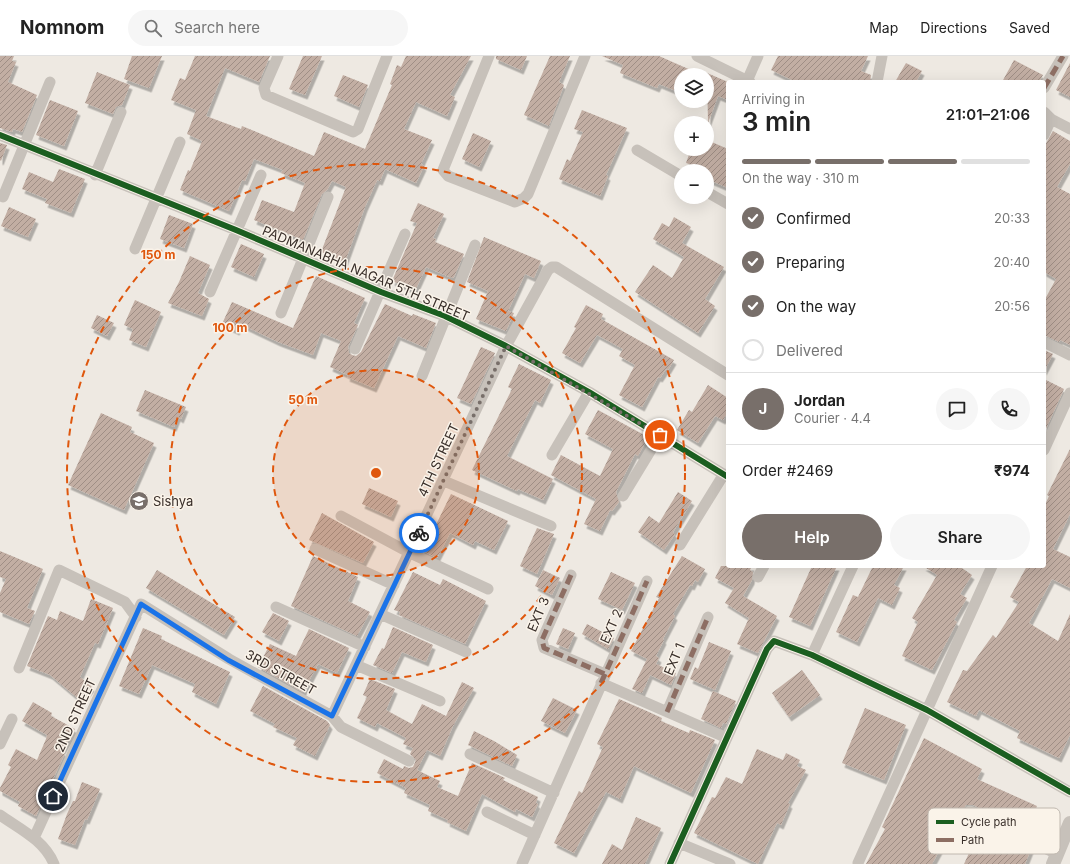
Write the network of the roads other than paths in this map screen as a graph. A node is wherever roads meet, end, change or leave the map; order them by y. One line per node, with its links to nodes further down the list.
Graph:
1 (278, 56): 2 (street)
2 (387, 56)
3 (489, 56): 4 (street)
4 (585, 56)
5 (697, 56): 9 (street)
6 (758, 56): 10 (street)
7 (882, 56): 11 (street)
8 (1063, 56): 13 (street)
9 (747, 80)
10 (749, 80)
11 (877, 80)
12 (50, 82): 20 (street)
13 (1046, 85)
14 (121, 112): 23 (street)
15 (1048, 115): 16 (street); 17 (street)
16 (1046, 125)
17 (1070, 129)
18 (0, 135): 20 (street, PADMANABHA NAGAR 5TH STREET)
19 (180, 142): 28 (street)
20 (24, 145): 23 (street, PADMANABHA NAGAR 5TH STREET); 26 (street)
21 (637, 150): 22 (street)
22 (674, 172)
23 (95, 175): 28 (street, PADMANABHA NAGAR 5TH STREET)
24 (261, 175): 30 (street)
25 (714, 196): 29 (street)
26 (3, 197)
27 (328, 197): 34 (street)
28 (156, 199): 30 (street, PADMANABHA NAGAR 5TH STREET); 33 (street)
29 (726, 203)
30 (236, 230): 34 (street, PADMANABHA NAGAR 5TH STREET); 35 (street)
31 (405, 234): 36 (street)
32 (475, 245): 38 (street)
33 (135, 249)
34 (304, 260): 36 (street, PADMANABHA NAGAR 5TH STREET); 37 (street)
35 (210, 292)
36 (381, 292): 38 (street, PADMANABHA NAGAR 5TH STREET); 41 (street)
37 (281, 313)
38 (445, 316): 40 (street, PADMANABHA NAGAR 5TH STREET); 44 (street)
39 (1046, 343): 42 (street)
40 (506, 346): 43 (street, 4TH STREET); 45 (street, PADMANABHA NAGAR 5TH STREET); 51 (street, 4TH STREET)
41 (355, 349)
42 (1070, 354)
43 (726, 374)
44 (422, 376)
45 (589, 392): 47 (street, PADMANABHA NAGAR 5TH STREET); 49 (street)
46 (1070, 393): 48 (street)
47 (660, 435): 50 (street, PADMANABHA NAGAR 5TH STREET); 52 (street)
48 (1046, 446)
49 (552, 455)
50 (726, 476): 55 (street)
51 (444, 481): 54 (street); 57 (street, 4TH STREET)
52 (623, 496)
53 (341, 516): 57 (street)
54 (551, 526)
55 (680, 546)
56 (315, 549): 64 (street)
57 (410, 553): 64 (street, 4TH STREET); 65 (street)
58 (763, 568): 62 (street)
59 (852, 568): 73 (street)
60 (991, 568): 78 (street)
61 (571, 575): 76 (street, EXT 3)
62 (758, 577)
63 (647, 581): 76 (street, EXT 2)
64 (394, 585): 68 (street, 4TH STREET)
65 (488, 589)
66 (141, 604): 69 (street, 2ND STREET); 80 (street, 3RD STREET)
67 (276, 607): 71 (street)
68 (380, 614): 71 (street, 4TH STREET); 72 (street)
69 (136, 617): 75 (street); 92 (street, 2ND STREET)
70 (708, 617): 79 (street, EXT 1)
71 (365, 647): 74 (street, 4TH STREET)
72 (466, 652)
73 (812, 655): 78 (street); 82 (street)
74 (356, 665): 77 (street); 80 (street, 4TH STREET)
75 (19, 668)
76 (603, 678): 79 (street); 87 (street, EXT 2)
77 (440, 701)
78 (927, 710): 86 (street); 97 (street)
79 (667, 712): 82 (street)
80 (332, 716): 85 (street, 3RD STREET)
81 (12, 720): 83 (street)
82 (727, 738): 93 (street)
83 (0, 744)
84 (470, 754): 87 (street)
85 (409, 761)
86 (1070, 792)
87 (554, 793): 91 (street, EXT 2)
88 (487, 812): 91 (street)
89 (0, 815): 92 (street)
90 (1070, 823): 94 (street)
91 (535, 835): 99 (street, EXT 2)
92 (34, 838): 98 (street)
93 (679, 843): 100 (street); 101 (street)
94 (1060, 847)
95 (1046, 854): 96 (street)
96 (1055, 859)
97 (858, 863)
98 (54, 864)
99 (522, 864)
100 (670, 864)
101 (730, 864)

